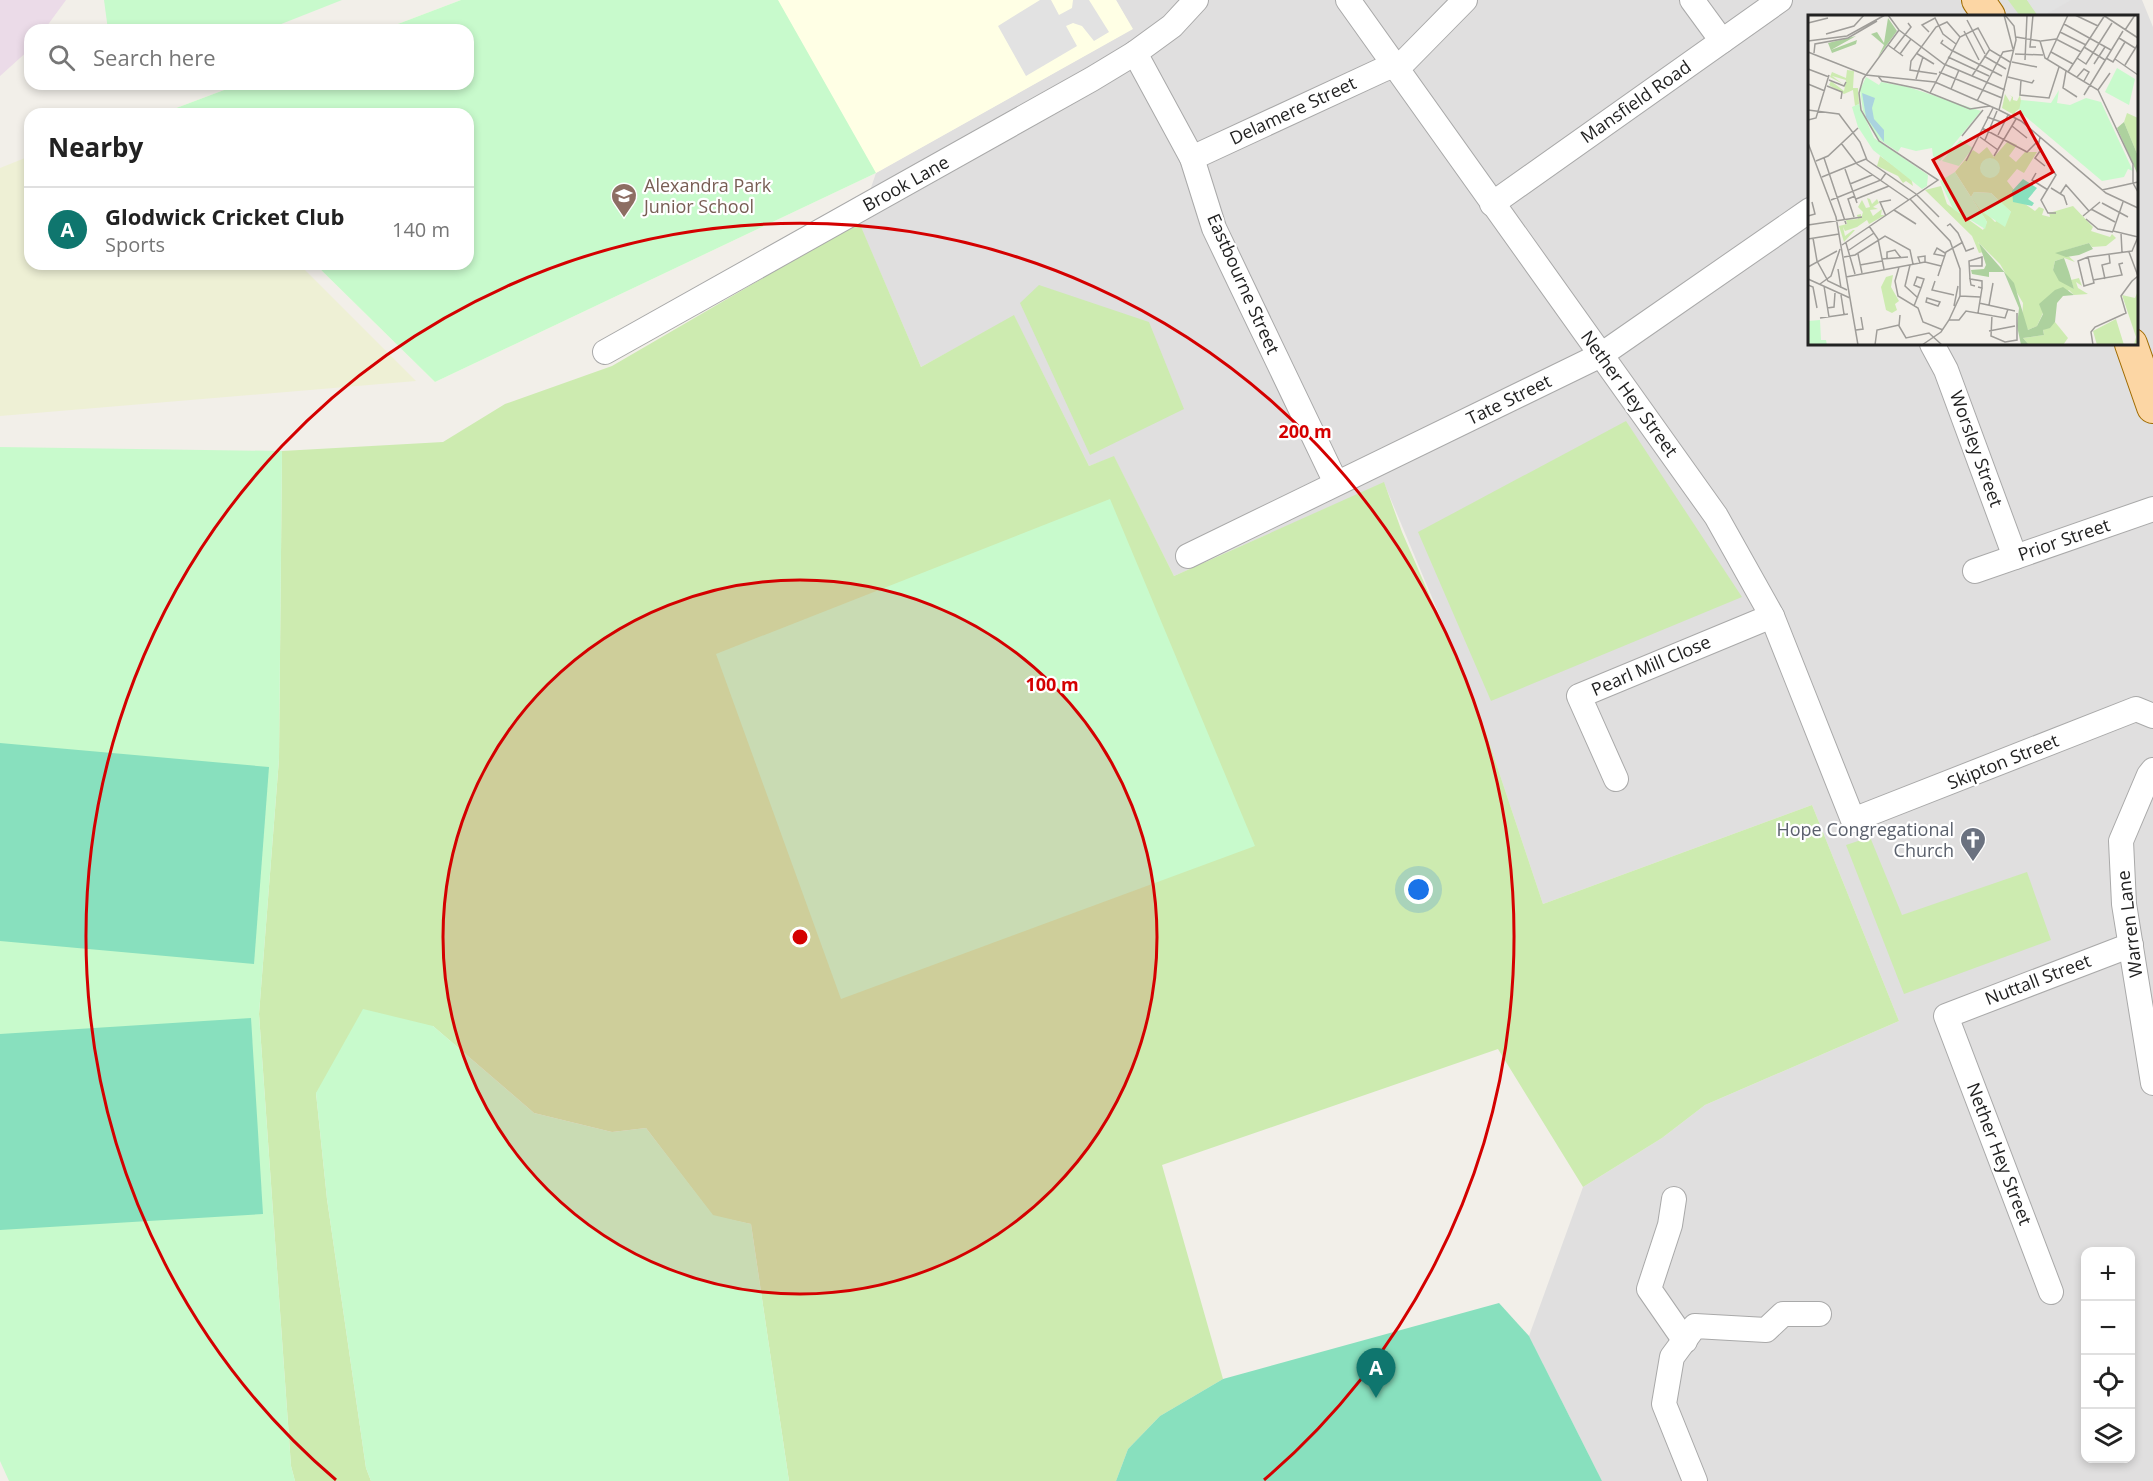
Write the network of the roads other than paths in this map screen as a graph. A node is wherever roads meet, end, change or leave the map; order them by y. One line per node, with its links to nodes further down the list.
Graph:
1 (1196, 0): 9 (street, Brook Lane)
2 (1348, 0): 10 (street, Nether Hey Street)
3 (1465, 0): 10 (street, Delamere Street)
4 (1692, 0): 8 (street)
5 (1780, 0): 8 (street, Mansfield Road)
6 (1978, 0): 7 (main road)
7 (1988, 15)
8 (1722, 41): 12 (street, Mansfield Road)
9 (1135, 53): 11 (street, Eastbourne Street); 16 (street, Brook Lane)
10 (1394, 65): 11 (street, Delamere Street); 12 (street, Nether Hey Street)
11 (1192, 158): 19 (street, Eastbourne Street)
12 (1492, 204): 17 (street, Nether Hey Street)
13 (1808, 211): 17 (street, Tate Street)
14 (1933, 345): 22 (street, Worsley Street)
15 (2131, 345): 18 (main road)
16 (605, 352)
17 (1601, 355): 19 (street, Tate Street); 24 (street, Nether Hey Street)
18 (2153, 407)
19 (1336, 483): 21 (street, Tate Street)
20 (2153, 509): 22 (street, Prior Street)
21 (1188, 556)
22 (2015, 557): 23 (street, Prior Street)
23 (1975, 571)
24 (1772, 616): 27 (street, Pearl Mill Close); 28 (street, Nether Hey Street)
25 (2153, 716): 28 (street, Skipton Street)
26 (2153, 770): 29 (street, Warren Lane)
27 (1616, 779)
28 (1853, 820)
29 (2130, 945): 30 (street, Nuttall Street); 31 (street, Warren Lane)
30 (1946, 1016): 33 (street, Nether Hey Street)
31 (2153, 1083)
32 (1674, 1198): 35 (street)
33 (2051, 1292)
34 (1819, 1314): 35 (street)
35 (1690, 1334): 36 (street)
36 (1695, 1481)

